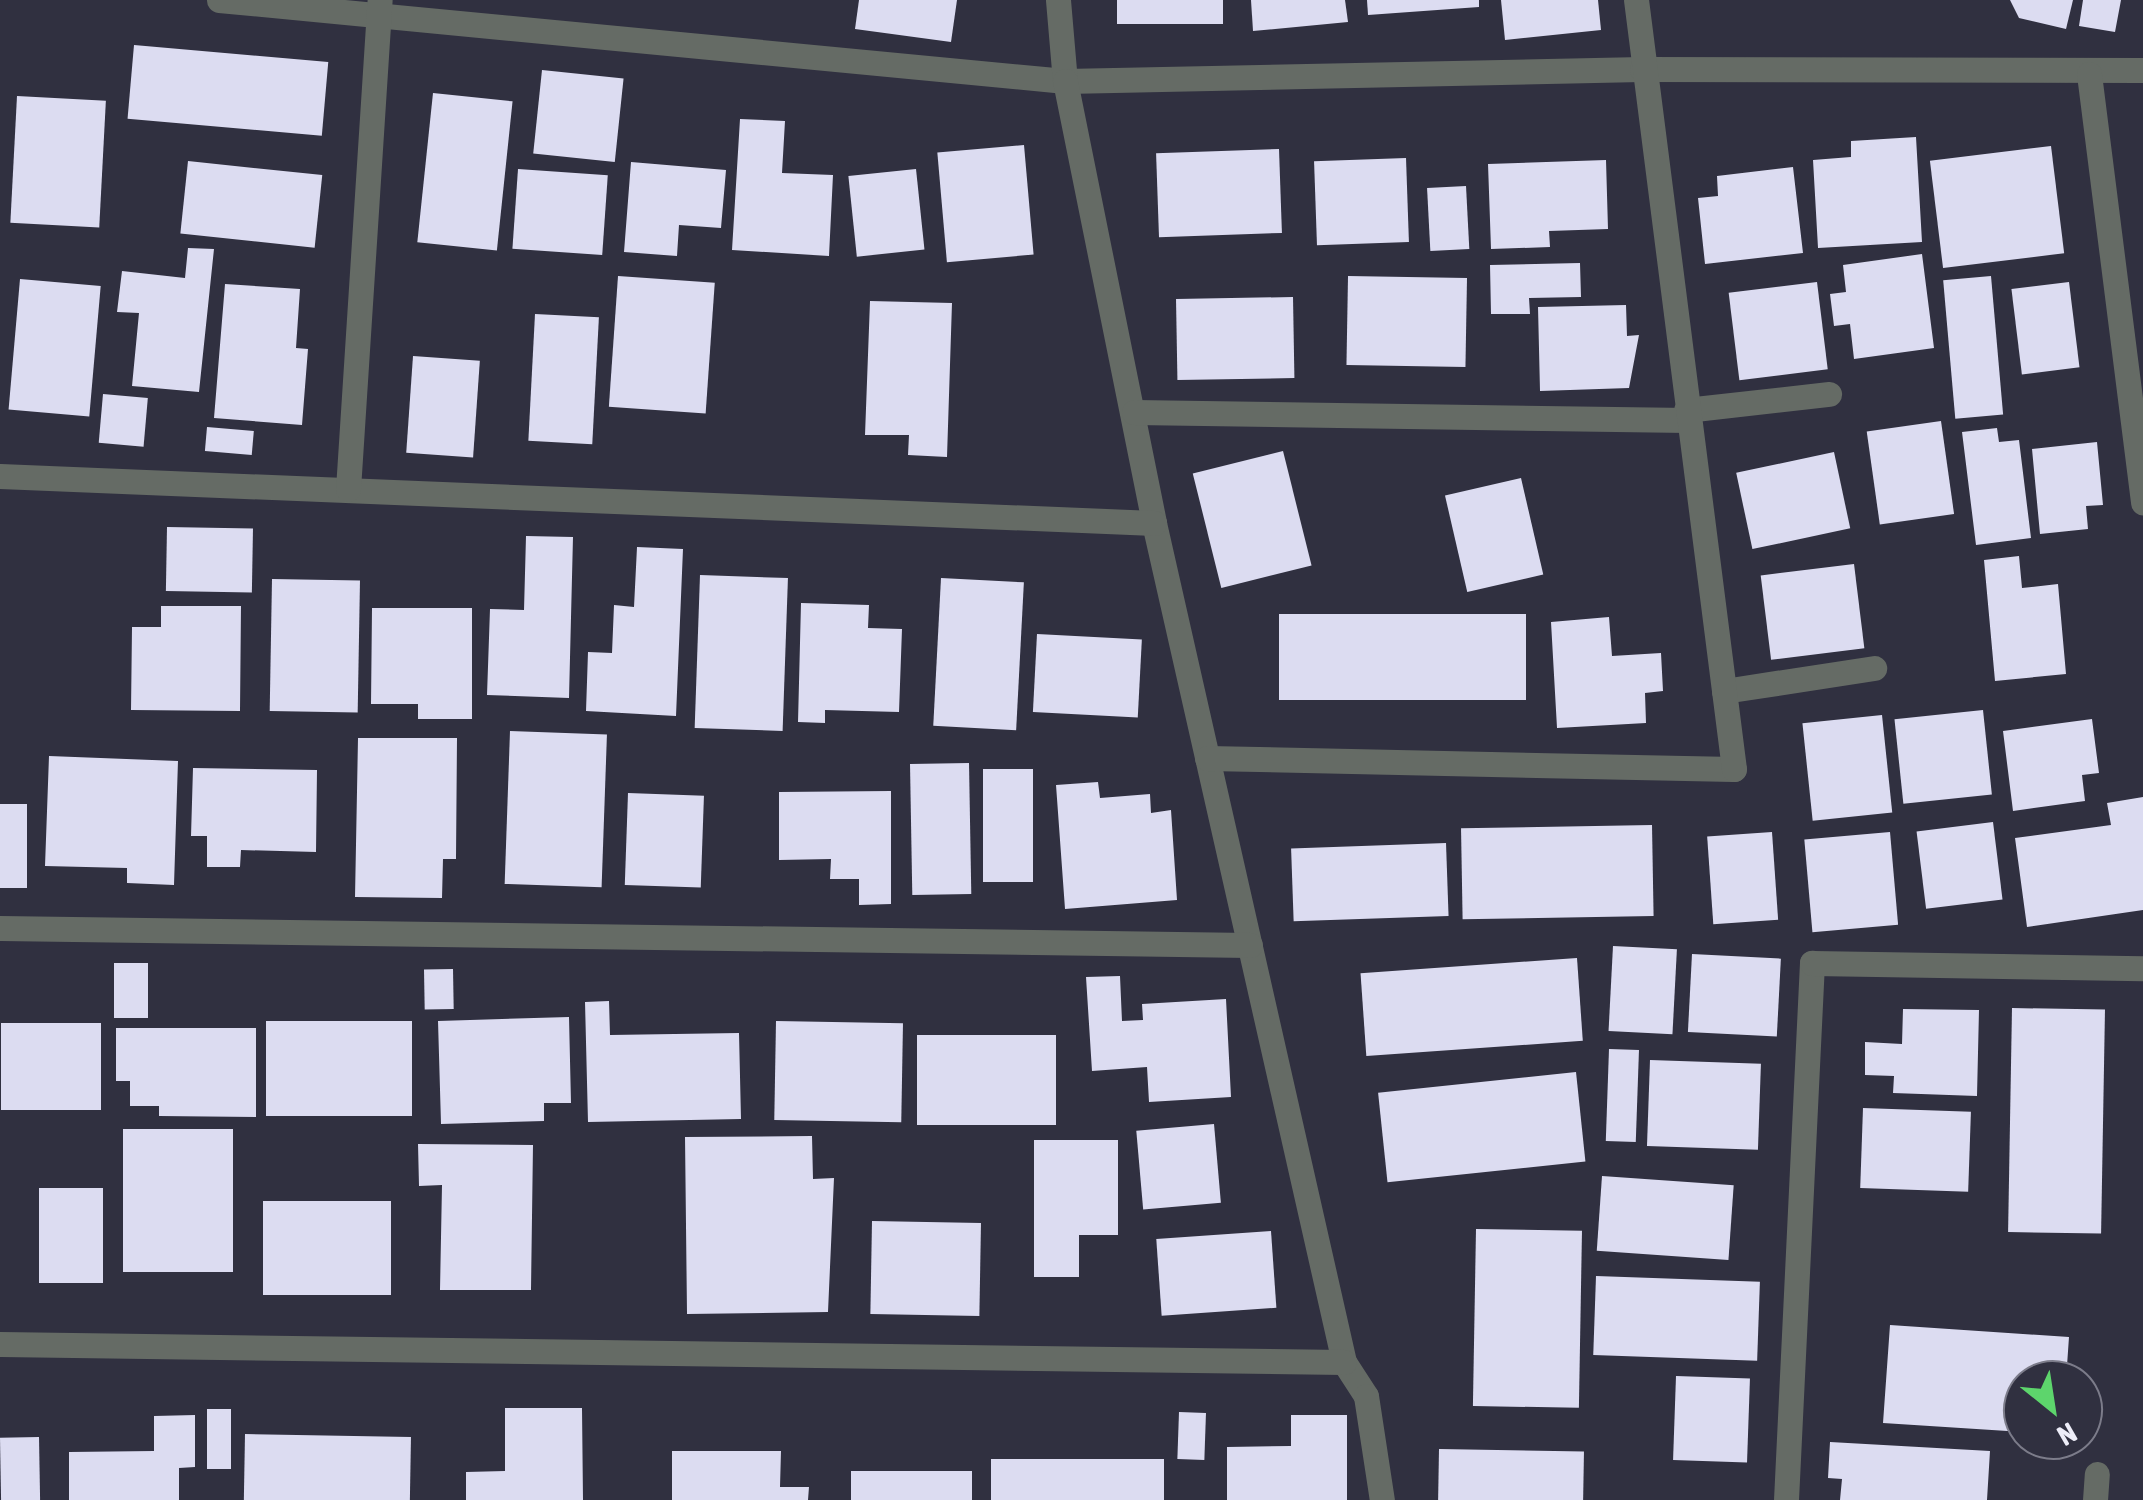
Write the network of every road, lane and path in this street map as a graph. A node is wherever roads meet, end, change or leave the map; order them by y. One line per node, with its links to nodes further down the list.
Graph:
1 (220, 0): 4 (street)
2 (1058, 0): 8 (street)
3 (1636, 0): 5 (street)
4 (380, 8): 8 (street); 13 (street)
5 (1642, 69): 7 (street); 8 (street); 11 (street)
6 (2143, 70): 7 (street)
7 (2089, 74): 14 (street)
8 (1065, 81): 10 (street)
9 (1829, 394): 11 (street)
10 (1134, 412): 11 (street); 15 (street)
11 (1687, 415): 17 (street)
12 (0, 476): 13 (street)
13 (348, 490): 15 (street)
14 (2143, 503)
15 (1154, 523): 18 (street)
16 (1874, 668): 17 (street)
17 (1724, 691): 18 (street)
18 (1208, 758): 20 (street)
19 (0, 928): 20 (street)
20 (1250, 945): 23 (street)
21 (2143, 968): 26 (street)
22 (0, 1344): 23 (street)
23 (1344, 1362): 25 (street)
24 (2097, 1474): 27 (street)
25 (1382, 1500)
26 (1786, 1500)
27 (2095, 1500)

